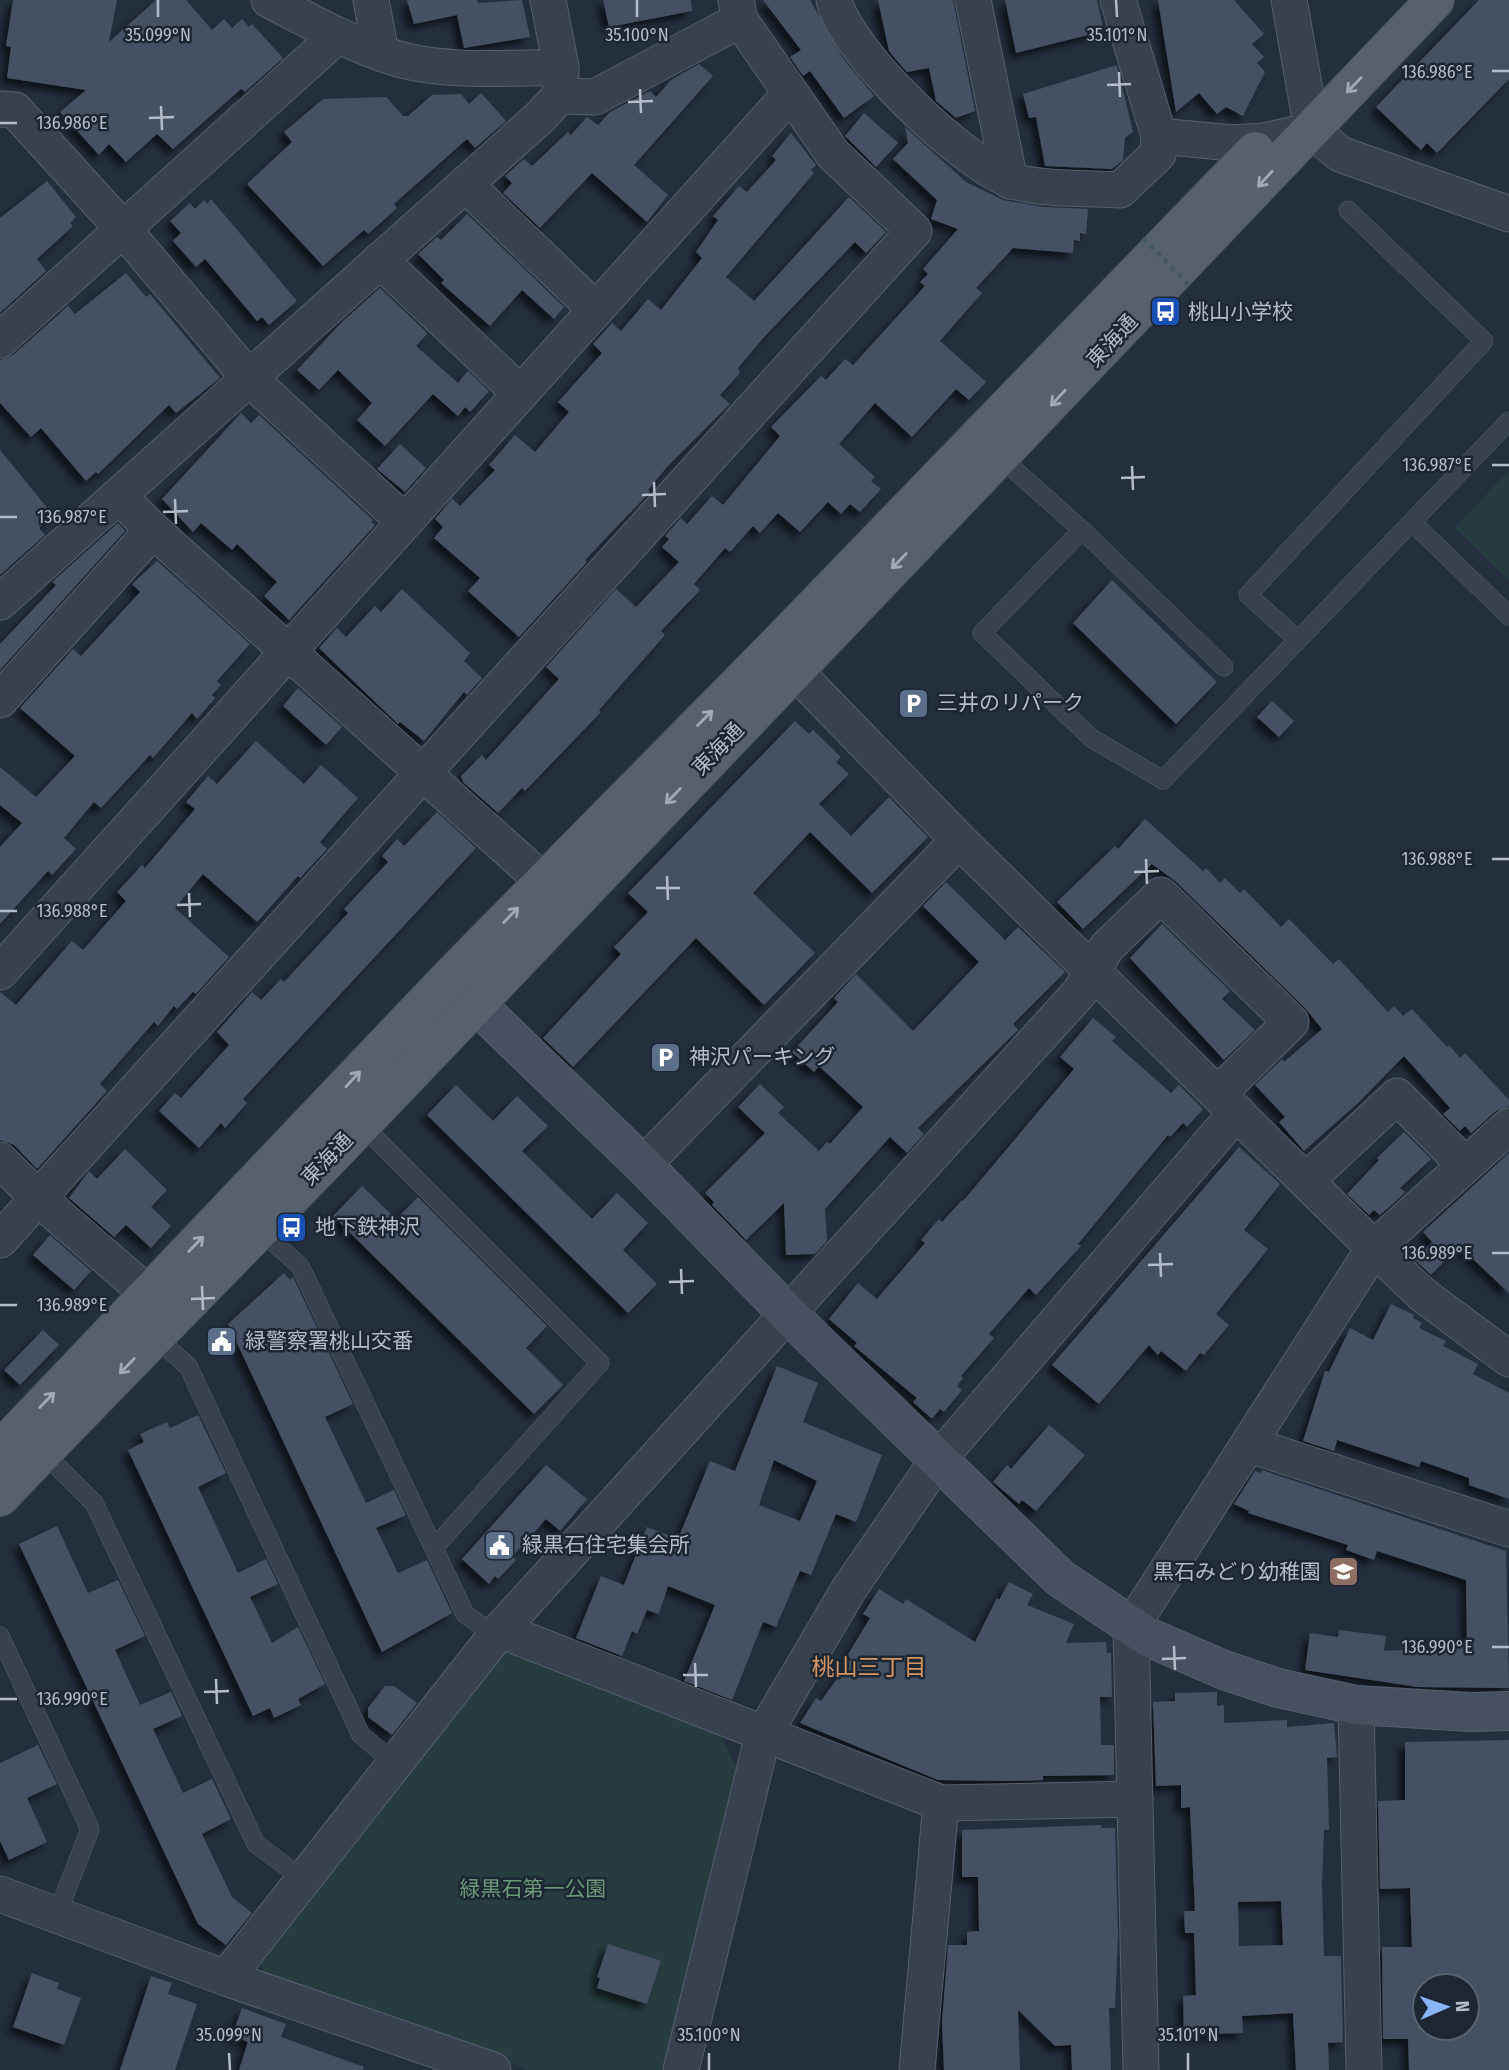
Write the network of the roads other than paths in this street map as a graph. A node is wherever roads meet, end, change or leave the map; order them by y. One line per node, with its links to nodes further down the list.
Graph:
1 (268, 0): 11 (street)
2 (371, 0): 12 (street)
3 (548, 0): 13 (street)
4 (834, 0): 19 (street)
5 (973, 0): 19 (street)
6 (1118, 0): 17 (street)
7 (1289, 0): 16 (street)
8 (1398, 0): 16 (main road, 東海通)
9 (1435, 0): 16 (main road, 東海通, one-way to 16)
10 (738, 10): 13 (street); 14 (street)
11 (337, 36): 12 (street); 23 (street)
12 (381, 53): 13 (street)
13 (560, 81): 20 (street)
14 (790, 94): 25 (street); 43 (street)
15 (0, 109): 23 (street)
16 (1309, 114): 18 (main road, 東海通); 22 (street); 30 (main road, 東海通, one-way to 30)
17 (1159, 136): 18 (street); 19 (street)
18 (1264, 141): 45 (main road, 東海通, one-way to 18)
19 (1010, 181)
20 (465, 184): 24 (street); 25 (street)
21 (1348, 209): 38 (lane)
22 (1509, 214)
23 (123, 229): 26 (street); 27 (street)
24 (380, 260): 27 (street); 28 (street)
25 (595, 309): 28 (street)
26 (0, 340)
27 (249, 378): 31 (street); 32 (street)
28 (520, 393): 32 (street)
29 (1509, 421): 33 (lane)
30 (1001, 458): 35 (lane); 41 (main road, 東海通, one-way to 41)
31 (119, 496): 34 (street); 36 (street)
32 (404, 521): 39 (street)
33 (1412, 522): 37 (lane); 38 (lane)
34 (153, 530): 39 (street); 42 (street)
35 (1083, 530): 38 (lane); 40 (lane)
36 (0, 602)
37 (1509, 616)
38 (1297, 639)
39 (290, 653): 43 (street); 46 (street)
40 (1224, 667)
41 (793, 669): 44 (street); 48 (main road, 東海通, one-way to 48)
42 (0, 700)
43 (422, 772): 45 (street); 56 (street)
44 (959, 840): 47 (street); 53 (street)
45 (543, 881): 48 (main road, 東海通, one-way to 45)
46 (0, 972)
47 (1093, 972): 49 (street); 49 (street); 60 (street)
48 (461, 991): 50 (main road, 東海通); 53 (street); 61 (main road, 東海通, one-way to 48)
49 (1228, 1102): 55 (street); 66 (street)
50 (361, 1125): 57 (main road, 東海通); 69 (lane)
51 (1509, 1126): 54 (street)
52 (0, 1160): 56 (street)
53 (643, 1165): 60 (street)
54 (1465, 1165): 55 (street); 59 (street)
55 (1306, 1181): 59 (street)
56 (38, 1198): 58 (street); 61 (street)
57 (259, 1229): 61 (main road, 東海通); 69 (lane)
58 (0, 1240)
59 (1374, 1248): 62 (street); 63 (street)
60 (788, 1314): 66 (street); 71 (street)
61 (159, 1316): 64 (main road, 東海通, one-way to 61); 65 (main road, 東海通, one-way to 65); 76 (lane)
62 (1509, 1359)
63 (1250, 1445): 68 (street); 70 (street)
64 (0, 1450)
65 (43, 1452): 67 (main road, 東海通); 79 (lane)
66 (937, 1461): 70 (street); 75 (street)
67 (0, 1497)
68 (1509, 1529)
69 (433, 1548): 71 (lane)
70 (1131, 1627): 73 (street); 77 (street)
71 (498, 1633): 75 (street); 76 (street)
72 (0, 1636): 81 (lane)
73 (1356, 1705): 74 (street); 87 (street)
74 (1509, 1711)
75 (763, 1735): 78 (street); 84 (street)
76 (396, 1763): 79 (street)
77 (1135, 1800): 78 (street); 86 (street)
78 (941, 1804): 85 (street)
79 (303, 1879): 82 (street)
80 (0, 1894): 81 (street)
81 (57, 1915): 82 (street)
82 (226, 1978): 83 (street)
83 (492, 2070)
84 (681, 2070)
85 (917, 2070)
86 (1142, 2070)
87 (1364, 2070)

